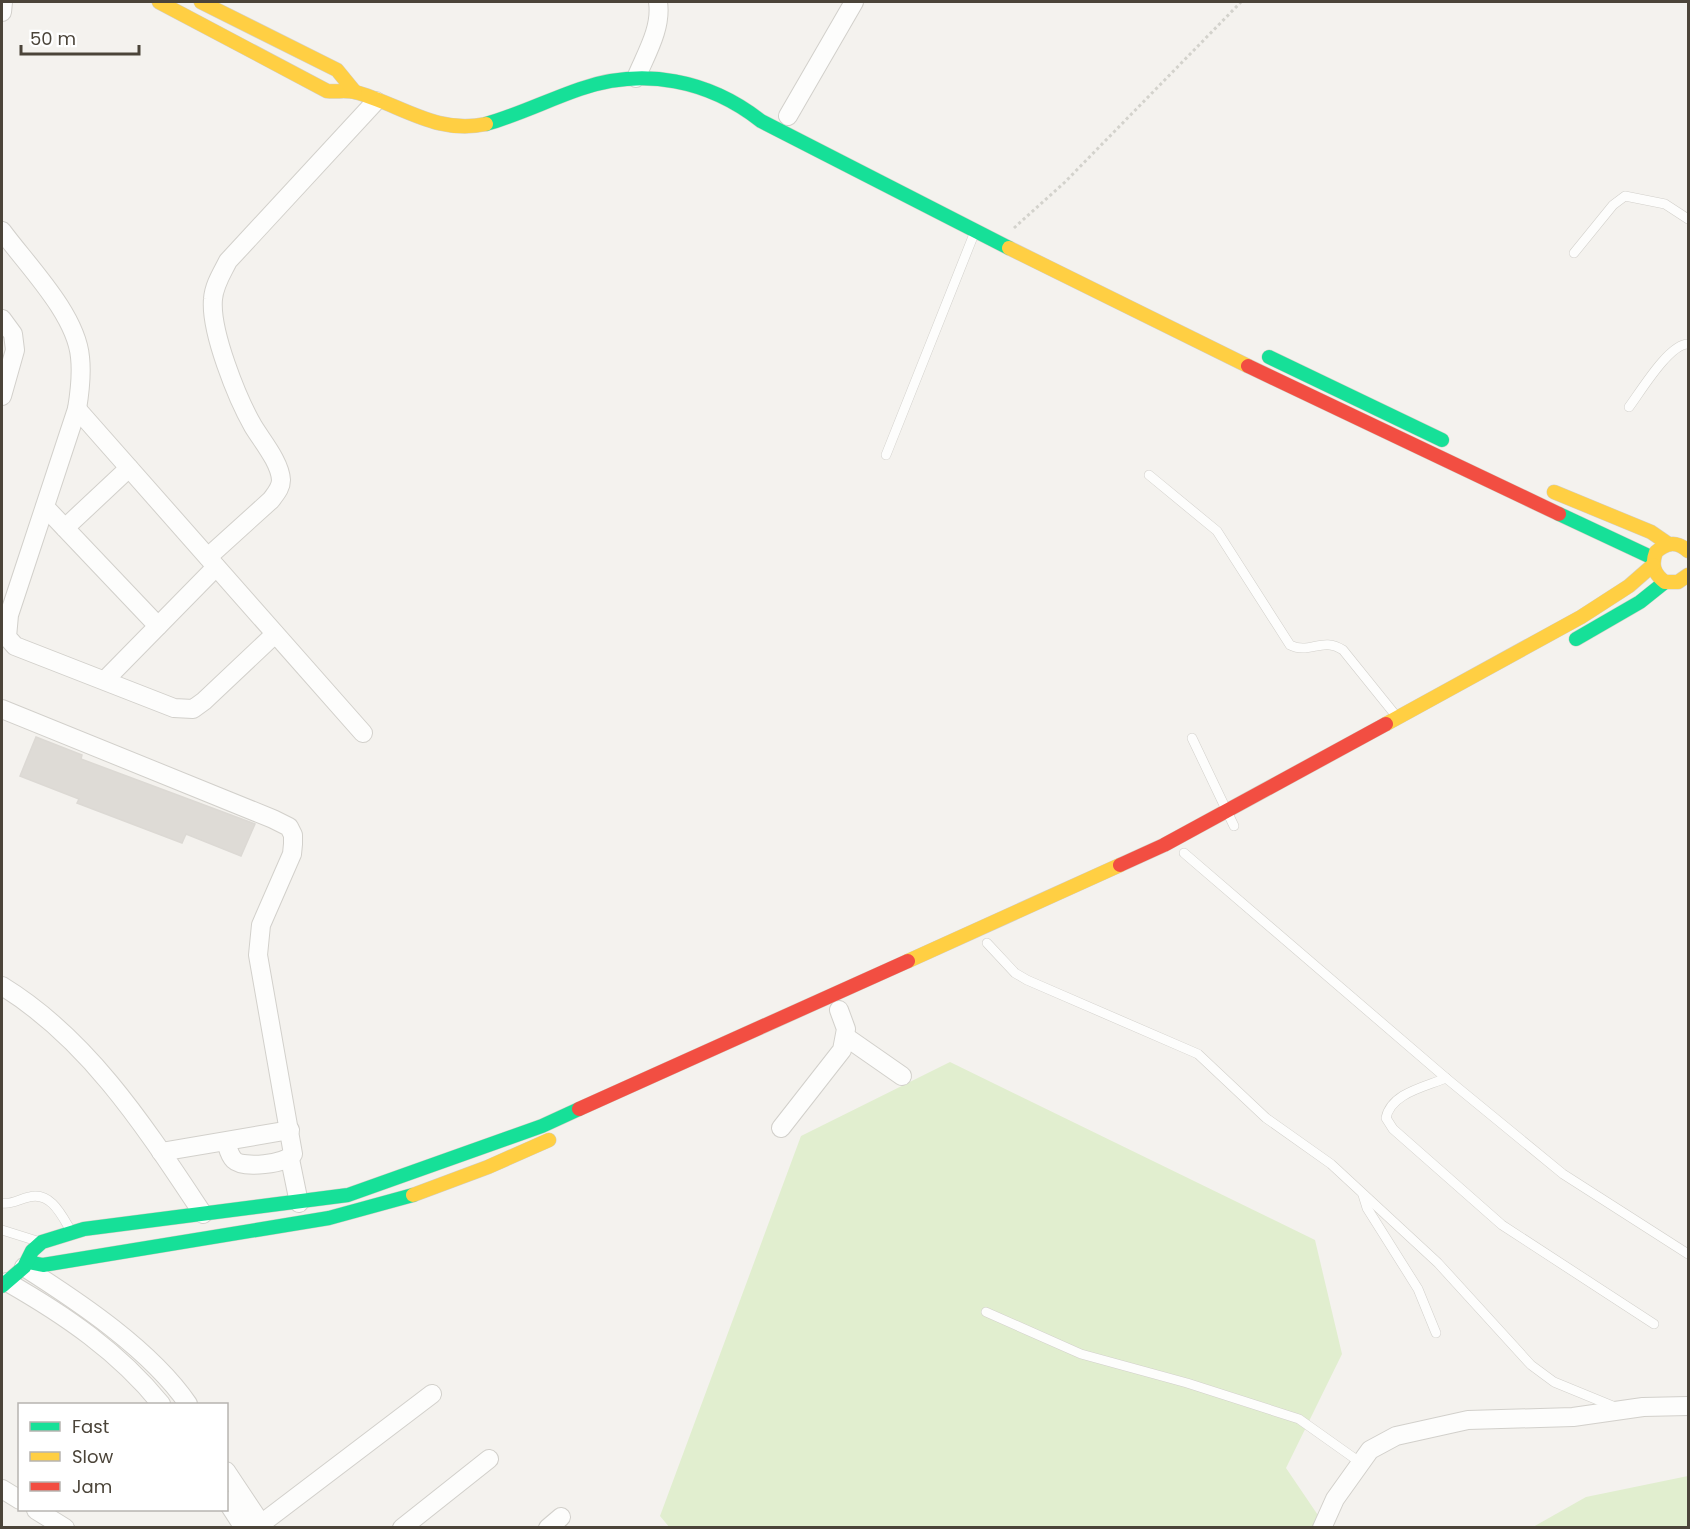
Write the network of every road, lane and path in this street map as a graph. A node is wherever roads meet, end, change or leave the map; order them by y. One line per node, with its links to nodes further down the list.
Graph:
1 (3, 2): 7 (street)
2 (159, 2): 9 (main road)
3 (205, 2): 9 (main road)
4 (658, 2): 8 (street)
5 (854, 2): 12 (street)
6 (1241, 2): 17 (path)
7 (2, 12)
8 (636, 78): 10 (main road); 11 (main road)
9 (355, 92): 10 (main road)
10 (376, 101): 35 (street)
11 (746, 107): 12 (main road); 16 (main road)
12 (794, 119)
13 (914, 183): 17 (main road)
14 (1689, 219): 18 (lane)
15 (2, 231): 25 (street)
16 (975, 231): 27 (lane); 36 (main road)
17 (1008, 233): 19 (main road)
18 (1574, 253)
19 (1093, 274)
20 (2, 319): 23 (street)
21 (1689, 344): 24 (lane)
22 (1253, 349): 26 (main road)
23 (2, 396)
24 (1629, 407)
25 (76, 409): 28 (street); 31 (street)
26 (1456, 447)
27 (886, 455)
28 (129, 468): 32 (street); 35 (street)
29 (1149, 475): 44 (lane)
30 (1541, 486): 33 (main road)
31 (45, 507): 32 (street); 42 (street)
32 (65, 528): 39 (street)
33 (1667, 543): 34 (main road); 36 (main road)
34 (1689, 551)
35 (212, 562): 39 (street); 40 (street)
36 (1653, 562): 38 (main road); 44 (main road)
37 (1687, 579): 38 (main road)
38 (1665, 582): 41 (main road)
39 (158, 626): 42 (street)
40 (275, 634): 42 (street); 45 (street)
41 (1560, 648)
42 (105, 680)
43 (2, 709): 58 (street)
44 (1399, 718): 47 (main road)
45 (363, 734)
46 (1192, 738): 47 (lane)
47 (1228, 811): 48 (lane); 65 (main road)
48 (1234, 826)
49 (1189, 850): 50 (main road); 56 (lane)
50 (1171, 860)
51 (987, 943): 63 (lane)
52 (2, 986): 61 (street)
53 (838, 1010): 54 (street)
54 (846, 1037): 55 (street); 57 (street)
55 (902, 1076)
56 (1446, 1078): 72 (lane); 76 (lane)
57 (781, 1128)
58 (290, 1130): 60 (street); 62 (street)
59 (562, 1134): 71 (main road)
60 (226, 1142): 61 (street); 62 (street)
61 (161, 1152): 66 (street)
62 (290, 1159): 65 (street)
63 (1363, 1194): 77 (lane); 82 (lane)
64 (2, 1203): 69 (lane)
65 (299, 1203): 66 (main road)
66 (203, 1214): 67 (main road)
67 (178, 1217): 69 (main road); 71 (main road)
68 (2, 1230): 70 (lane)
69 (72, 1233): 70 (main road)
70 (42, 1242): 73 (main road)
71 (183, 1242): 73 (main road)
72 (1689, 1254)
73 (26, 1265): 74 (main road); 80 (street)
74 (4, 1284): 79 (street)
75 (986, 1312): 84 (lane)
76 (1654, 1324)
77 (1437, 1333)
78 (432, 1394): 90 (street)
79 (160, 1403)
80 (187, 1403)
81 (1689, 1406): 82 (street)
82 (1623, 1410): 84 (street)
83 (489, 1459): 92 (street)
84 (1361, 1463): 93 (street)
85 (228, 1475): 90 (street)
86 (2, 1489): 87 (street)
87 (18, 1499)
88 (228, 1502): 90 (street)
89 (39, 1511): 91 (street)
90 (256, 1526)
91 (65, 1527)
92 (402, 1527)
93 (1322, 1527)

